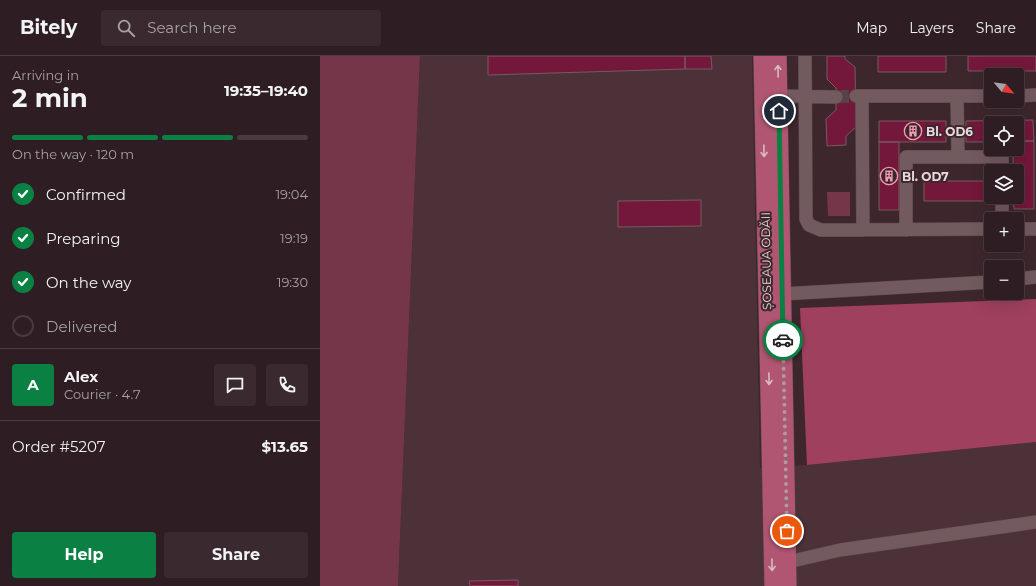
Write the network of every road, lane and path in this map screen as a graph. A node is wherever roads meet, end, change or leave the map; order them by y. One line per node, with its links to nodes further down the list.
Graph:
1 (762, 56): 24 (main road, ȘOSEAUA ODĂII, one-way to 24)
2 (778, 56): 5 (main road, ȘOSEAUA ODĂII, one-way to 2)
3 (805, 56): 10 (street)
4 (1036, 95): 9 (street)
5 (779, 96): 10 (street); 21 (main road, ȘOSEAUA ODĂII)
6 (836, 96): 10 (street)
7 (957, 96): 8 (street); 11 (street); 16 (street)
8 (984, 96)
9 (1024, 96)
10 (805, 97): 16 (street)
11 (958, 156): 12 (street); 17 (street)
12 (1002, 164)
13 (984, 229): 17 (street)
14 (1024, 229): 15 (street)
15 (1036, 229)
16 (863, 230): 17 (street)
17 (906, 230)
18 (1036, 277): 19 (street)
19 (1024, 278)
20 (984, 282): 21 (street)
21 (782, 294): 23 (main road, ȘOSEAUA ODĂII)
22 (1036, 522): 23 (street)
23 (788, 562): 25 (main road, ȘOSEAUA ODĂII)
24 (773, 586)
25 (788, 586)

